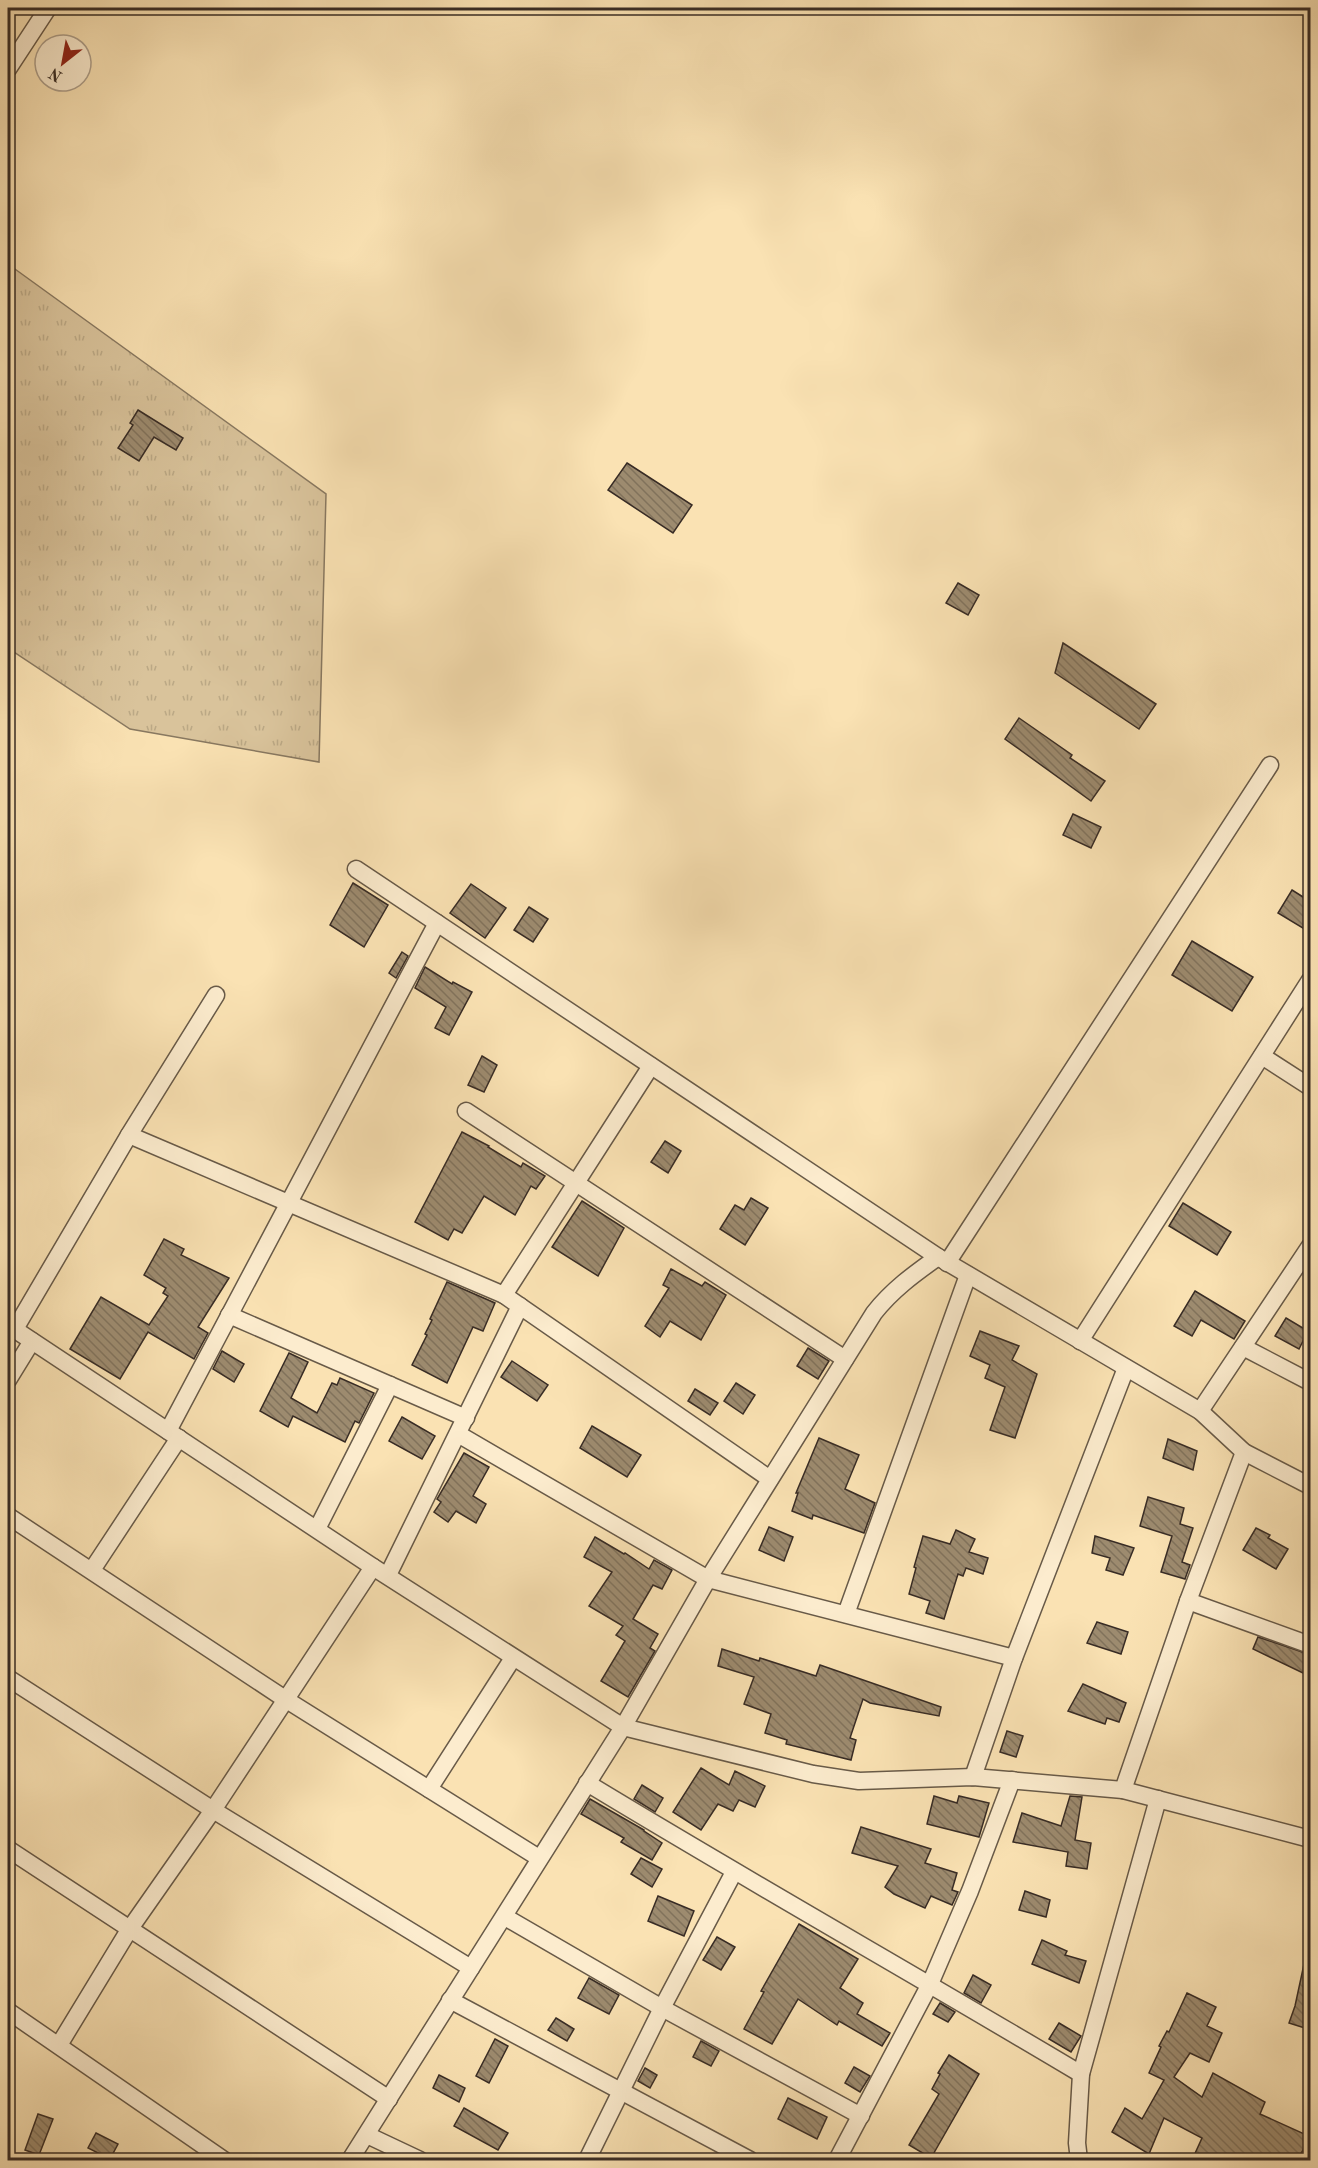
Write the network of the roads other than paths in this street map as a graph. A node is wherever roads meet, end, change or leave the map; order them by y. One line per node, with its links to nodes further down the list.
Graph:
1 (48, 8): 2 (street)
2 (8, 69)
3 (1270, 765): 16 (street)
4 (356, 869): 5 (street)
5 (437, 923): 9 (street); 14 (street)
6 (1311, 980): 8 (street)
7 (216, 995): 12 (street)
8 (1262, 1056): 10 (street); 23 (street)
9 (651, 1066): 13 (street); 16 (street)
10 (1311, 1087)
11 (466, 1111): 13 (street)
12 (129, 1135): 14 (street); 21 (street)
13 (576, 1183): 18 (street); 25 (street)
14 (288, 1203): 18 (street); 20 (street)
15 (1311, 1246): 24 (street)
16 (942, 1260): 17 (street); 25 (street)
17 (968, 1275): 23 (street); 44 (street)
18 (504, 1295): 19 (street)
19 (520, 1306): 31 (street); 35 (street)
20 (229, 1315): 29 (street); 32 (street)
21 (11, 1327): 22 (street)
22 (32, 1341): 27 (street); 32 (street)
23 (1080, 1341): 26 (street)
24 (1244, 1347): 28 (street); 30 (street)
25 (845, 1359): 35 (street)
26 (1126, 1368): 30 (street); 47 (street)
27 (8, 1380)
28 (1311, 1382)
29 (390, 1385): 31 (street); 38 (street)
30 (1200, 1411): 34 (street)
31 (466, 1418): 33 (street)
32 (173, 1434): 38 (street); 40 (street)
33 (458, 1434): 41 (street); 42 (street)
34 (1244, 1452): 36 (street); 43 (street)
35 (770, 1479): 42 (street)
36 (1311, 1486)
37 (8, 1516): 40 (street)
38 (317, 1529): 39 (street)
39 (373, 1567): 41 (street); 49 (street)
40 (92, 1570): 49 (street)
41 (388, 1575): 46 (street)
42 (708, 1579): 44 (street); 50 (street)
43 (1188, 1600): 45 (street); 55 (street)
44 (846, 1614): 47 (street)
45 (1311, 1645)
46 (513, 1658): 50 (street); 54 (street)
47 (1014, 1658): 51 (street)
48 (8, 1678): 57 (street)
49 (285, 1699): 54 (street); 57 (street)
50 (623, 1727): 51 (street); 53 (street)
51 (973, 1776): 52 (street)
52 (1012, 1780): 55 (street); 65 (street)
53 (587, 1783): 60 (street); 61 (street)
54 (429, 1789): 60 (street)
55 (1123, 1790): 56 (street)
56 (1158, 1799): 58 (street); 70 (street)
57 (213, 1810): 63 (street); 64 (street)
58 (1311, 1839)
59 (8, 1849): 63 (street)
60 (539, 1858): 62 (street)
61 (734, 1872): 65 (street); 67 (street)
62 (505, 1917): 64 (street); 67 (street)
63 (129, 1930): 69 (street); 72 (street)
64 (471, 1968): 66 (street)
65 (930, 1984): 70 (street); 73 (street)
66 (450, 2000): 71 (street); 72 (street)
67 (662, 2008): 71 (street); 73 (street)
68 (8, 2011): 69 (street)
69 (59, 2045): 75 (street)
70 (1081, 2074): 81 (street)
71 (620, 2092): 78 (street); 79 (street)
72 (389, 2099): 74 (street)
73 (861, 2116): 80 (street)
74 (368, 2134): 76 (street); 77 (street)
75 (224, 2160)
76 (350, 2160)
77 (420, 2160)
78 (587, 2160)
79 (750, 2160)
80 (837, 2160)
81 (1079, 2160)

